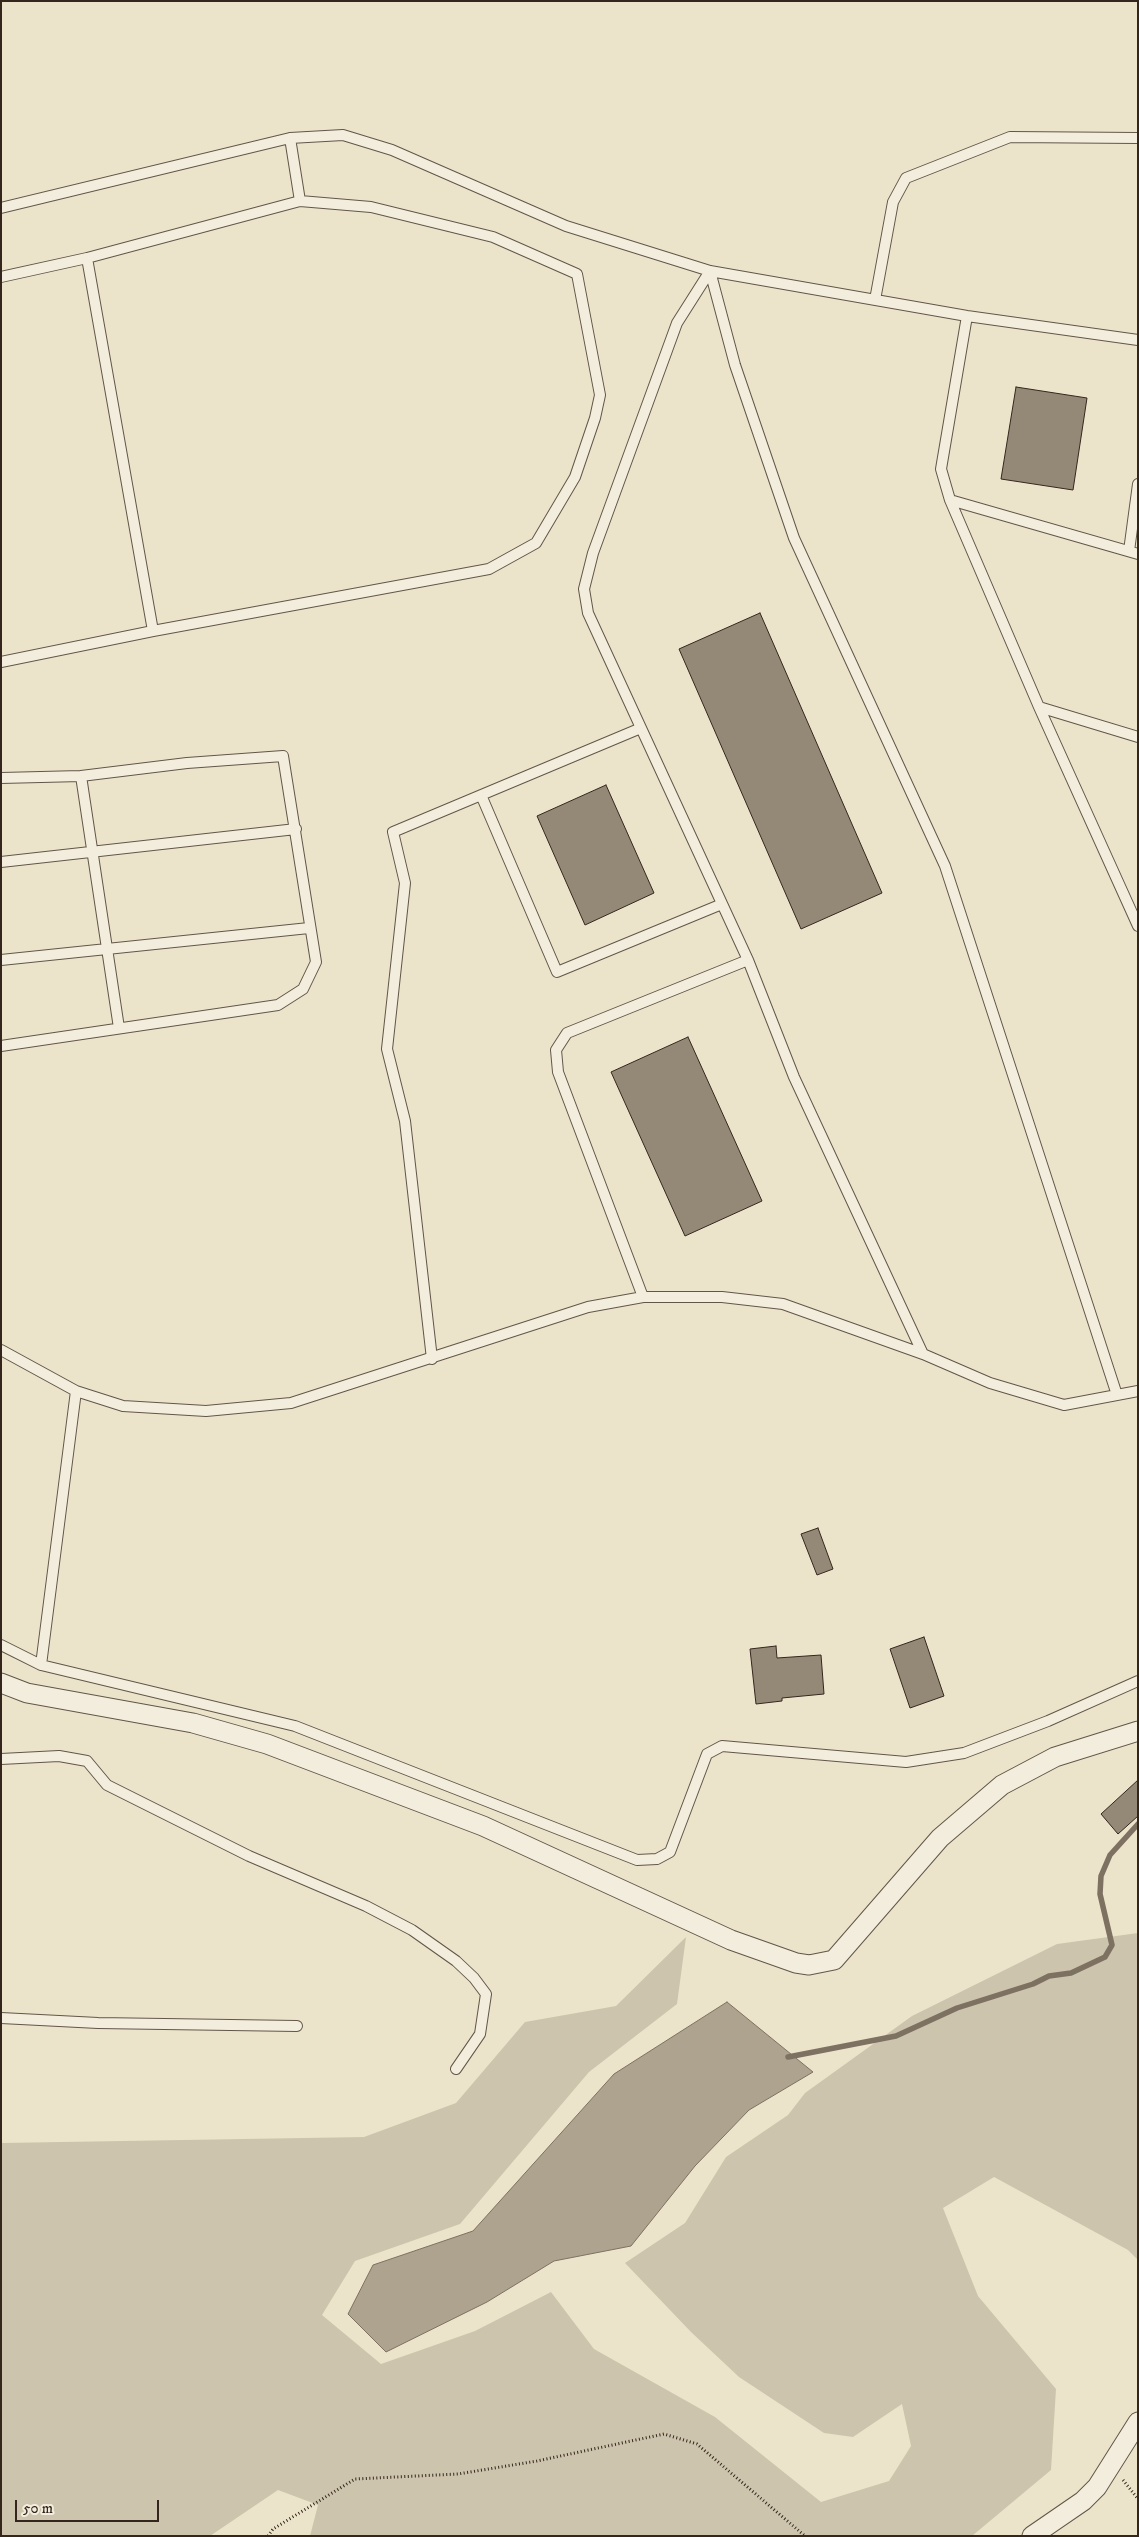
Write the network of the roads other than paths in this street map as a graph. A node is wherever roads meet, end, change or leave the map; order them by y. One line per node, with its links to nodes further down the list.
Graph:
1 (290, 138): 3 (lane); 4 (lane); 6 (lane)
2 (1138, 138): 8 (lane)
3 (300, 201): 5 (lane); 14 (lane)
4 (1, 208)
5 (87, 258): 7 (lane); 14 (lane)
6 (710, 270): 8 (lane); 17 (lane); 39 (lane)
7 (1, 276)
8 (875, 300): 9 (lane)
9 (967, 316): 10 (lane); 12 (lane)
10 (1138, 340)
11 (1138, 484): 13 (lane)
12 (950, 500): 13 (lane); 16 (lane)
13 (1133, 552)
14 (153, 631): 15 (lane)
15 (1, 662)
16 (1039, 707): 18 (lane); 26 (lane)
17 (641, 728): 21 (lane); 25 (lane)
18 (1138, 737)
19 (81, 776): 20 (lane); 22 (lane); 23 (lane)
20 (1, 778)
21 (481, 795): 25 (lane); 36 (lane)
22 (296, 829): 23 (lane); 27 (lane)
23 (94, 850): 24 (lane); 28 (lane)
24 (1, 862)
25 (722, 904): 30 (lane)
26 (1138, 925)
27 (309, 928): 28 (lane); 31 (lane)
28 (108, 948): 29 (lane); 31 (lane)
29 (1, 960)
30 (748, 960): 33 (lane); 35 (lane)
31 (119, 1028): 32 (lane)
32 (1, 1046)
33 (643, 1297): 35 (lane); 36 (lane)
34 (1, 1350): 38 (lane)
35 (923, 1354): 39 (lane)
36 (432, 1359): 38 (lane)
37 (1138, 1390): 39 (lane)
38 (76, 1391): 41 (lane)
39 (1117, 1395)
40 (1, 1646): 41 (lane)
41 (41, 1665): 42 (lane)
42 (1138, 1681)
43 (1, 1683): 44 (street)
44 (1138, 1731)
45 (1, 1759): 48 (lane)
46 (1, 2018): 47 (lane)
47 (297, 2026)
48 (456, 2068)
49 (1138, 2422): 50 (street)
50 (1032, 2536)

